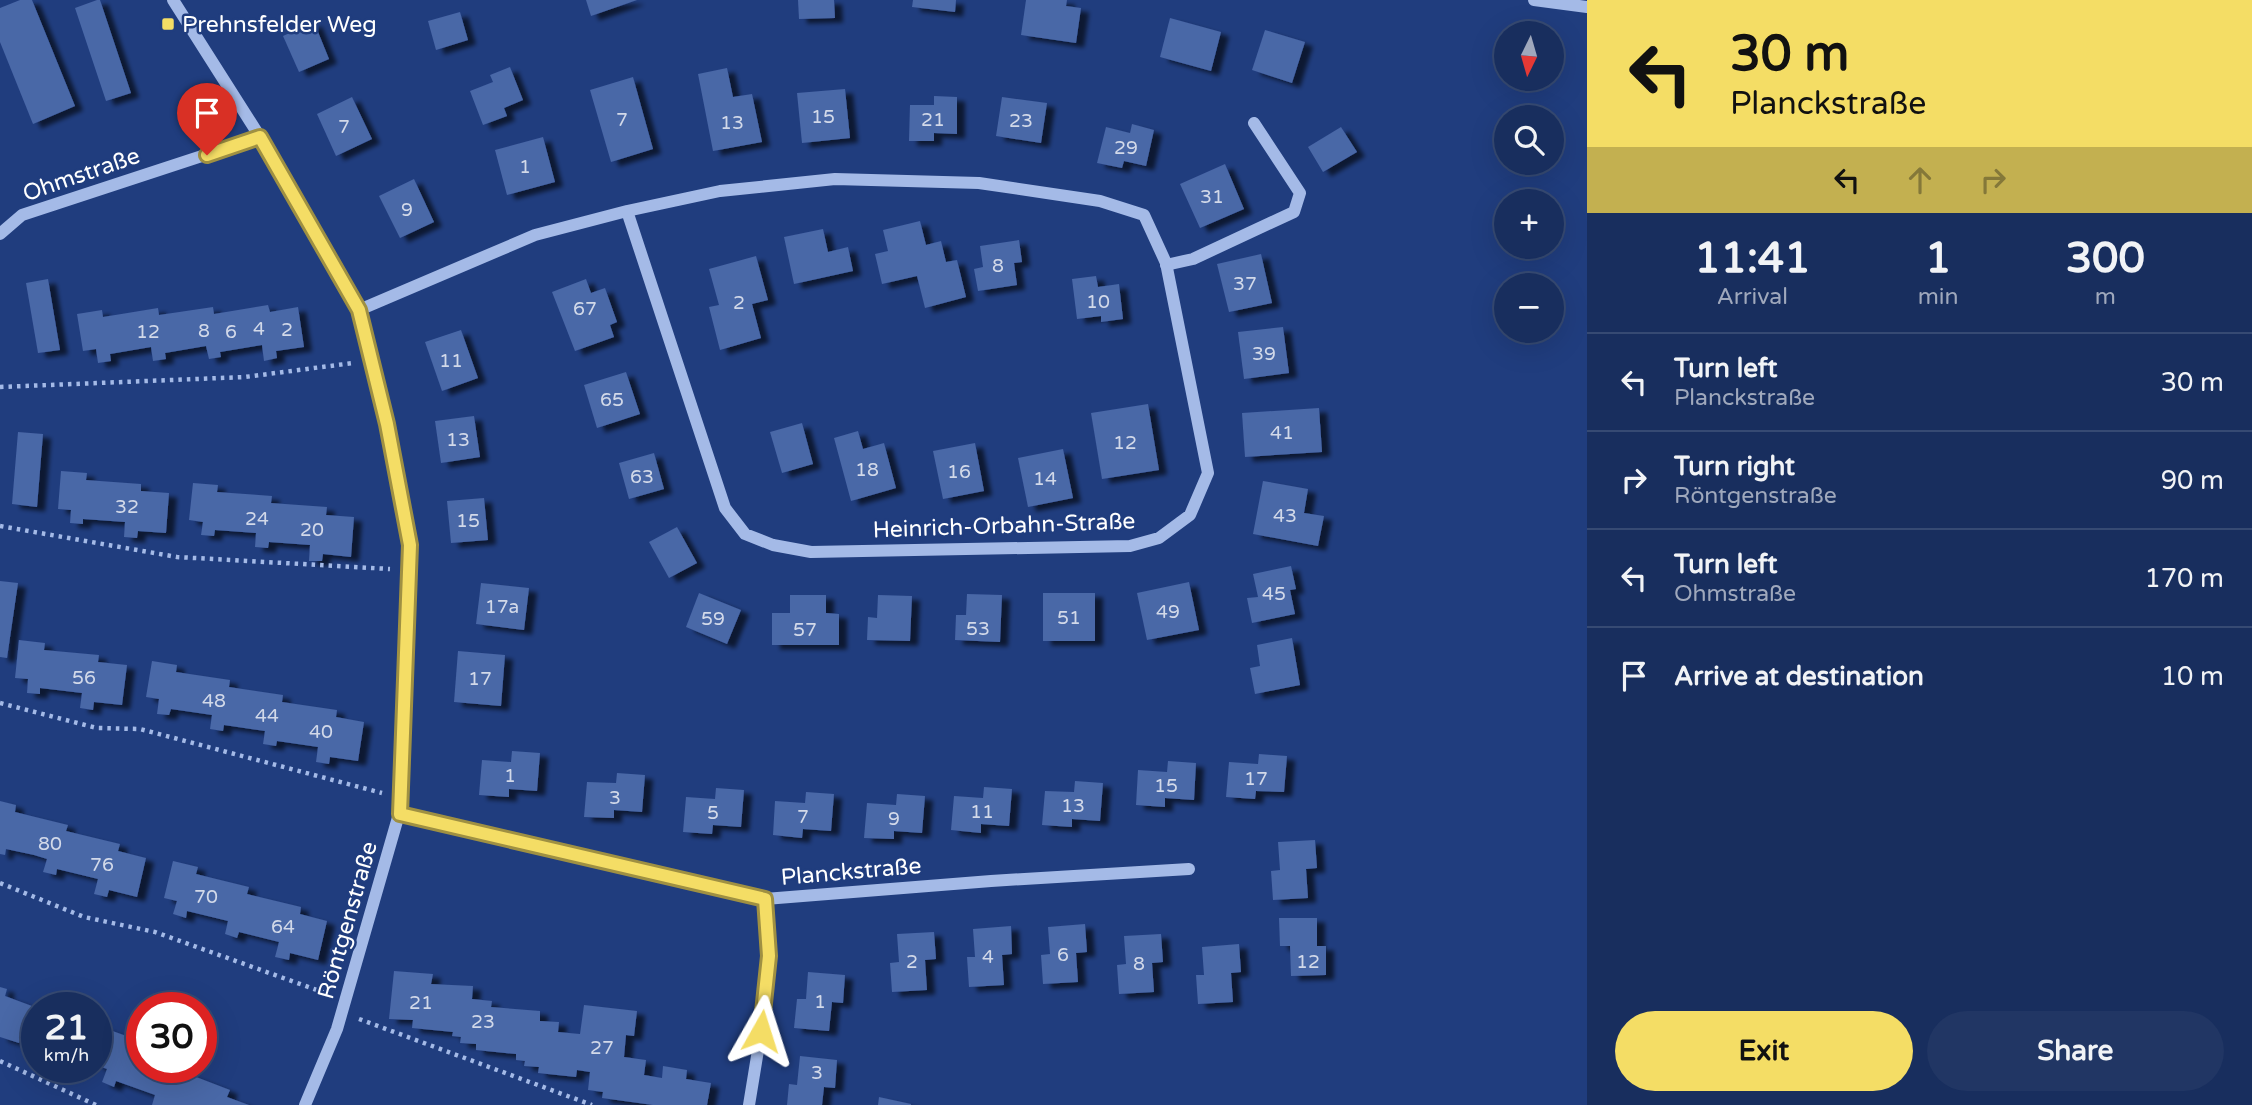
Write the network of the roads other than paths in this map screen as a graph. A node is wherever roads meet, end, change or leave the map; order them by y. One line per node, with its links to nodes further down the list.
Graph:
1 (173, 0): 5 (street, Röntgenstraße)
2 (1534, 0): 3 (street)
3 (1587, 7)
4 (1254, 123): 8 (street)
5 (260, 137): 7 (street, Ohmstraße); 9 (street, Röntgenstraße)
6 (627, 211): 8 (street, Heinrich-Orbahn-Straße); 8 (street, Heinrich-Orbahn-Straße); 9 (street, Heinrich-Orbahn-Straße)
7 (0, 234)
8 (1166, 265)
9 (359, 310): 10 (street, Röntgenstraße)
10 (400, 814): 12 (street, Planckstraße); 13 (street, Röntgenstraße)
11 (1189, 869): 12 (street, Planckstraße)
12 (765, 899): 14 (street)
13 (304, 1105)
14 (750, 1105)

